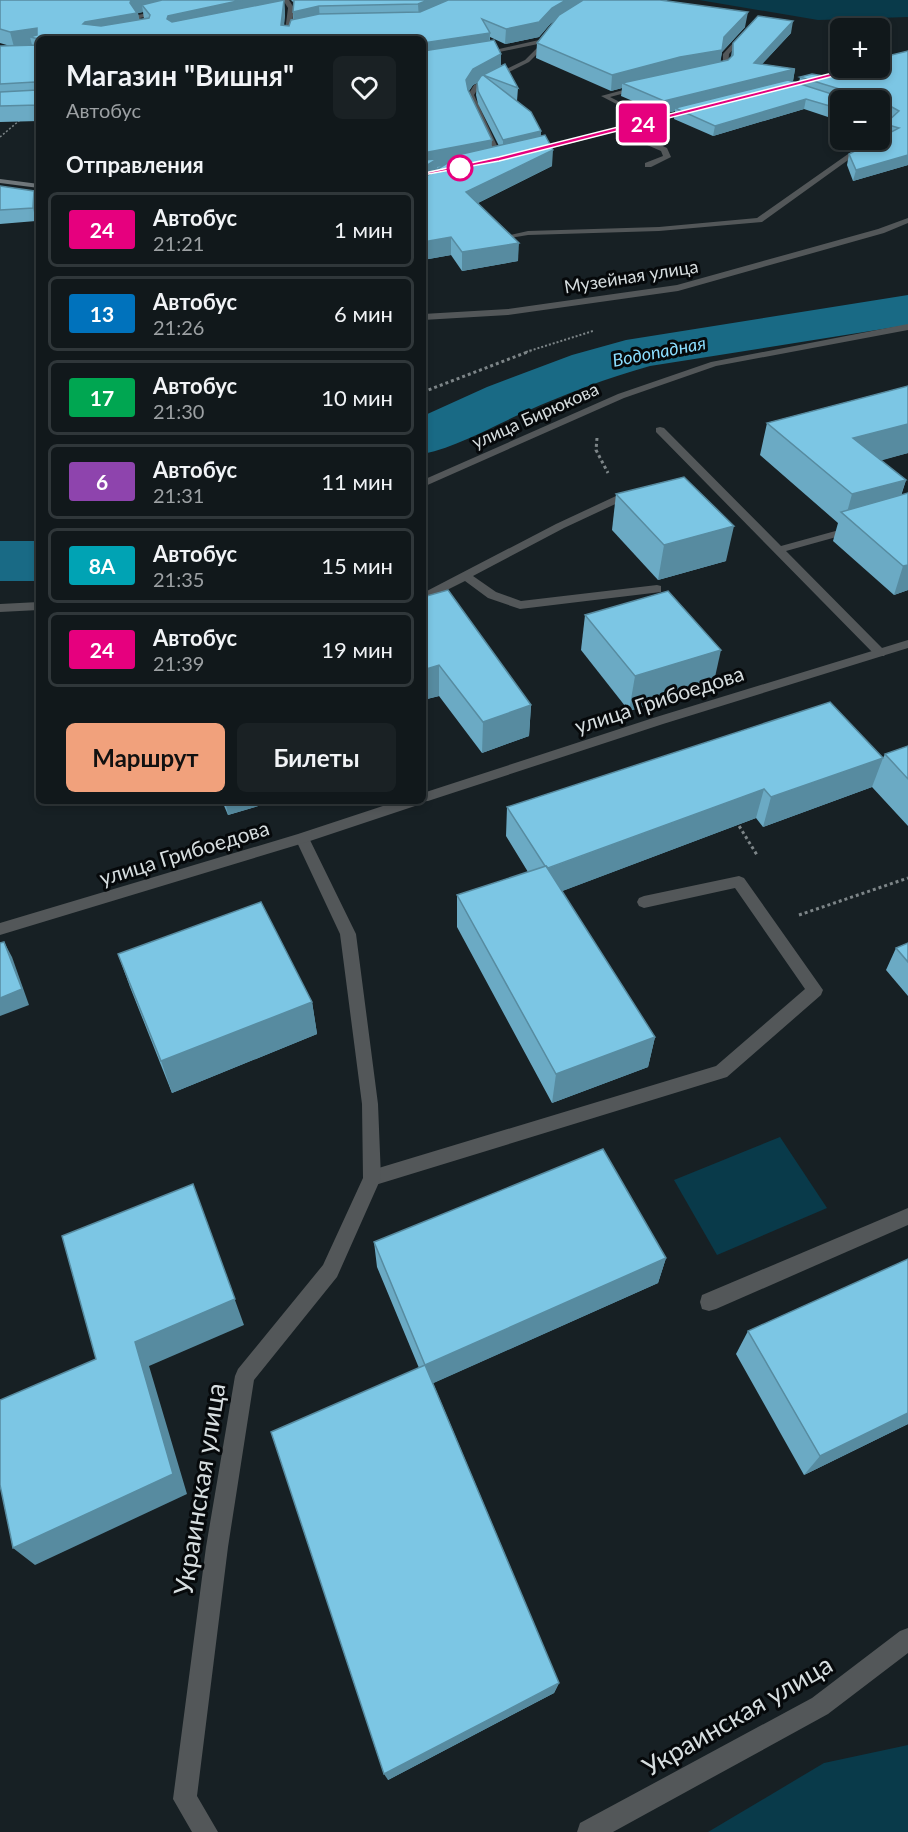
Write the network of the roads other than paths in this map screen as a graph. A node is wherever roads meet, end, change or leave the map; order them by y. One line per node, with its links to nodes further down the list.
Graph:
1 (286, 0): 4 (street)
2 (298, 8): 4 (street)
3 (167, 10): 9 (street)
4 (291, 10): 5 (street); 10 (street)
5 (279, 12)
6 (753, 25): 13 (street)
7 (551, 29): 11 (street)
8 (298, 30): 10 (street)
9 (137, 32)
10 (287, 36)
11 (541, 41): 12 (street); 23 (street)
12 (471, 56)
13 (701, 73)
14 (830, 76): 15 (main road)
15 (797, 84)
16 (647, 86): 18 (street)
17 (698, 109): 18 (main road)
18 (653, 121): 19 (main road)
19 (618, 129): 21 (main road); 25 (street)
20 (858, 150): 29 (street)
21 (521, 154)
22 (510, 156): 23 (main road)
23 (499, 159): 24 (main road)
24 (489, 161)
25 (648, 165)
26 (0, 182): 27 (main road)
27 (36, 186)
28 (908, 220): 30 (street, Музейная улица)
29 (510, 236)
30 (426, 317)
31 (908, 327): 33 (street, улица Бирюкова)
32 (660, 430): 36 (street)
33 (426, 482)
34 (642, 492): 37 (street)
35 (865, 526): 36 (street)
36 (779, 550): 43 (street)
37 (467, 577): 38 (street); 39 (street)
38 (657, 589)
39 (426, 597)
40 (36, 606): 41 (street)
41 (0, 608)
42 (908, 644): 43 (street, улица Грибоедова)
43 (880, 653): 44 (street, улица Грибоедова)
44 (426, 795)
45 (401, 804): 46 (street, улица Грибоедова)
46 (302, 838): 48 (street, улица Грибоедова); 49 (street, Украинская улица)
47 (644, 902): 49 (street)
48 (0, 929)
49 (372, 1178): 53 (street, Украинская улица)
50 (908, 1216): 51 (street)
51 (709, 1302)
52 (908, 1640): 54 (street, Украинская улица)
53 (206, 1832)
54 (589, 1832)

